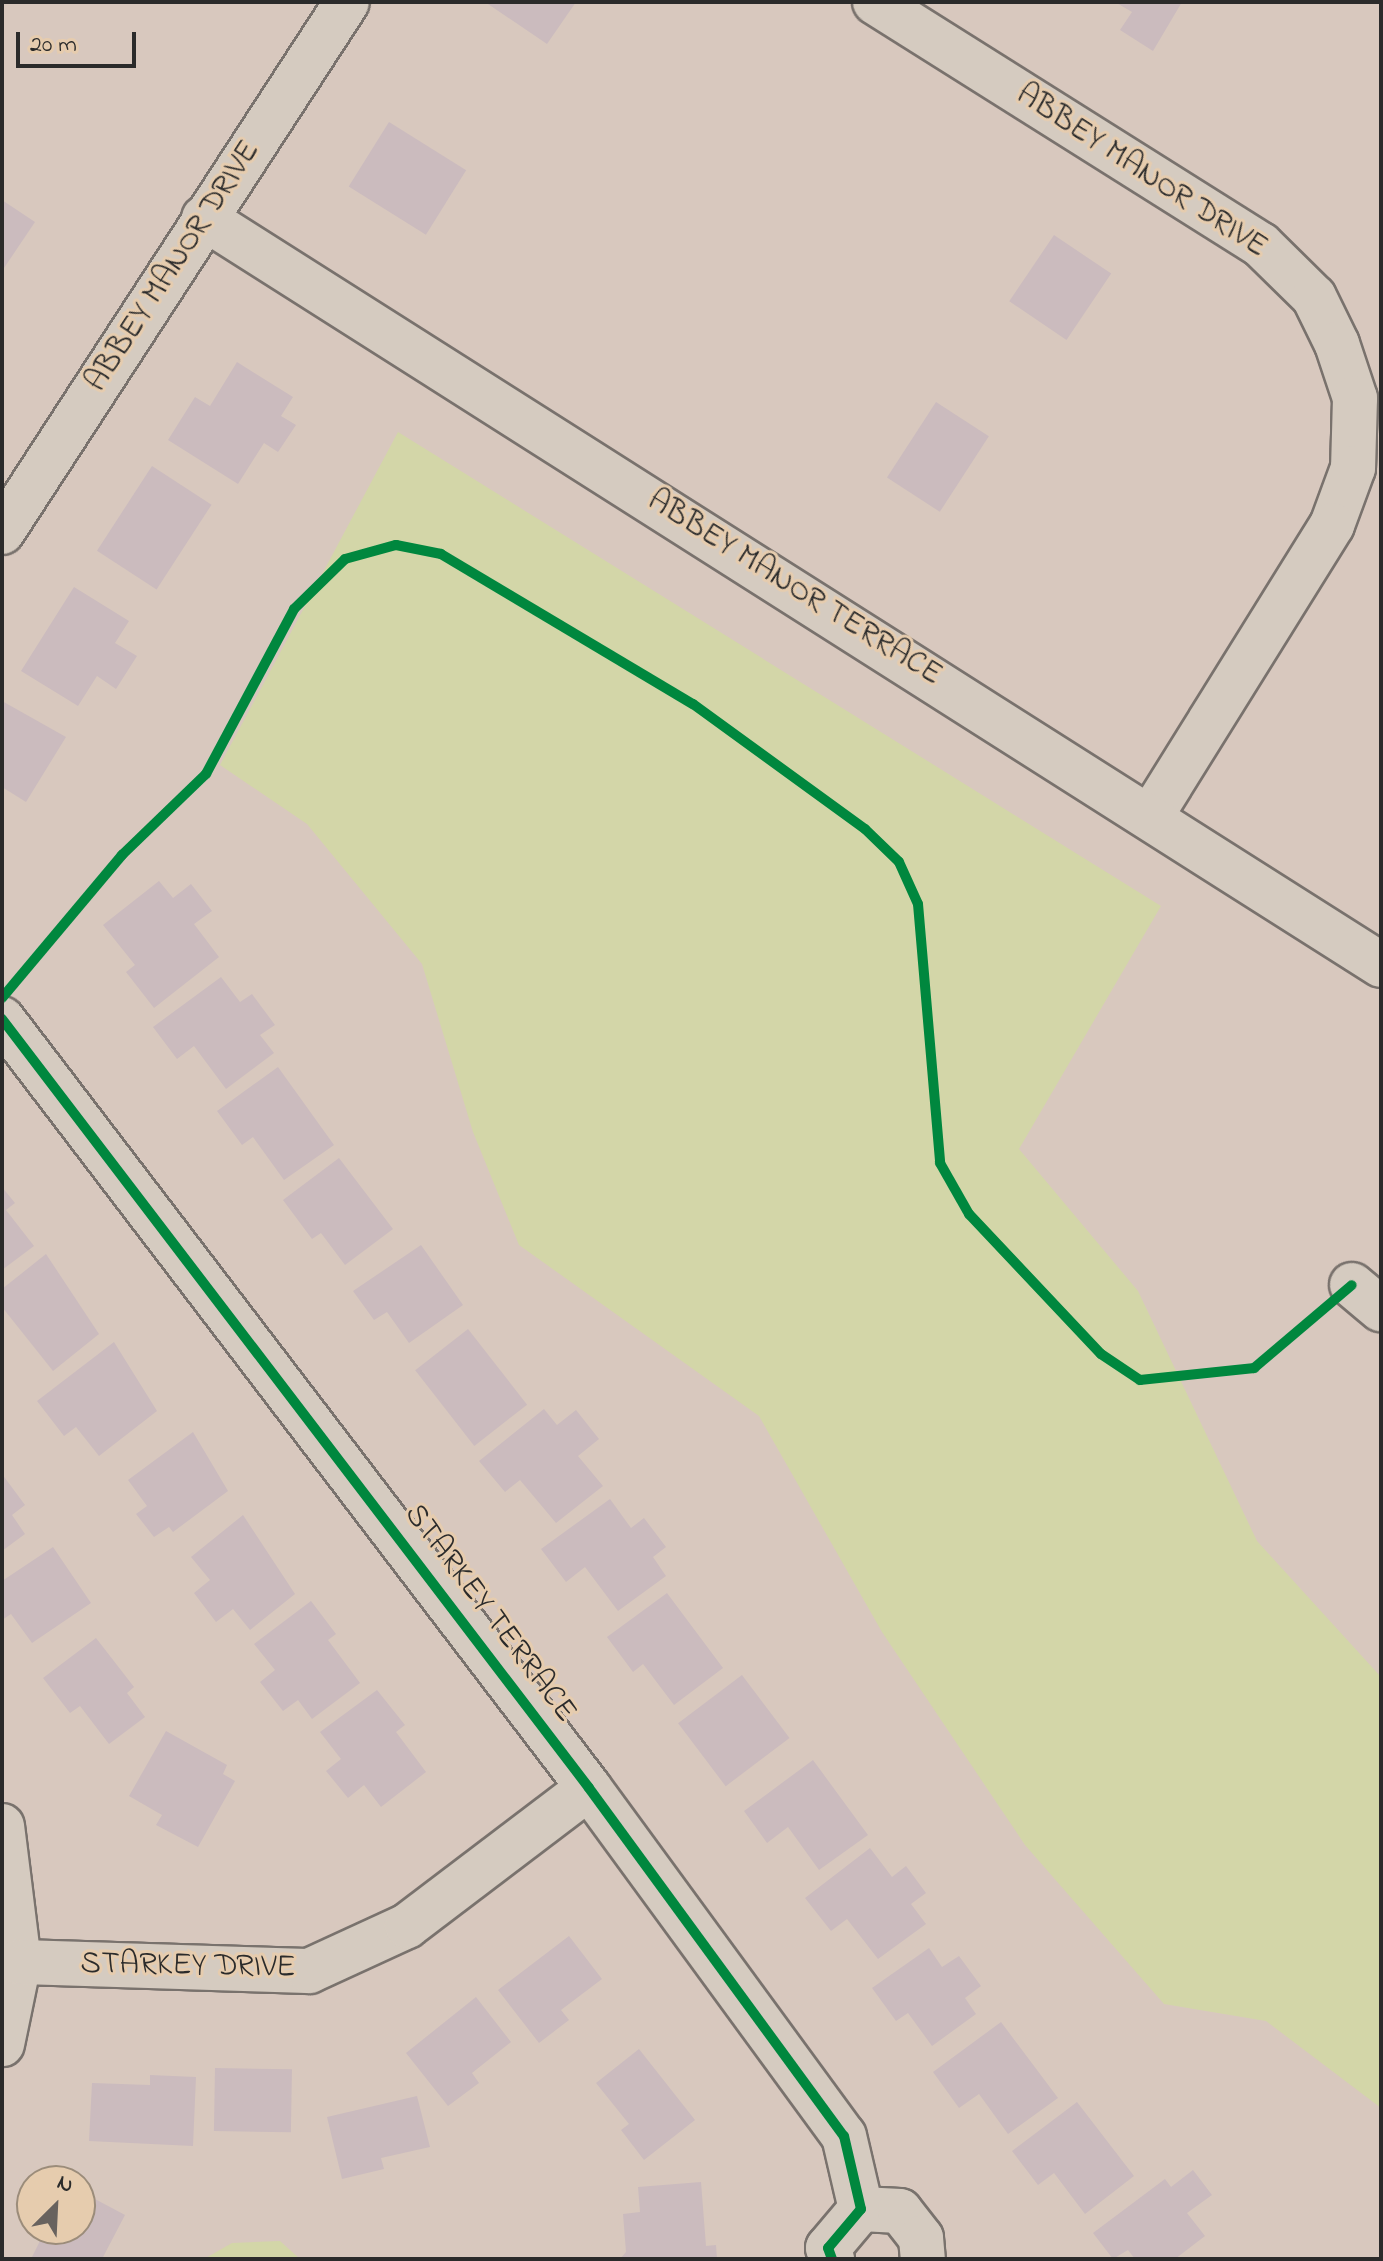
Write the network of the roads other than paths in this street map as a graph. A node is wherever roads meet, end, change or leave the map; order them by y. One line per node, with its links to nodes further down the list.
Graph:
1 (347, 2): 3 (street, ABBEY MANOR DRIVE)
2 (875, 2): 5 (street, ABBEY MANOR DRIVE)
3 (204, 218): 4 (street, ABBEY MANOR DRIVE); 5 (street, ABBEY MANOR TERRACE)
4 (2, 532)
5 (1152, 814): 6 (street, ABBEY MANOR TERRACE)
6 (1381, 965)
7 (2, 1019): 8 (street, STARKEY TERRACE)
8 (589, 1788): 10 (street, STARKEY DRIVE); 12 (street, STARKEY TERRACE)
9 (2, 1826): 10 (street)
10 (19, 1962): 11 (street)
11 (2, 2044)
12 (861, 2209): 13 (street); 14 (street)
13 (832, 2259)
14 (923, 2259)

